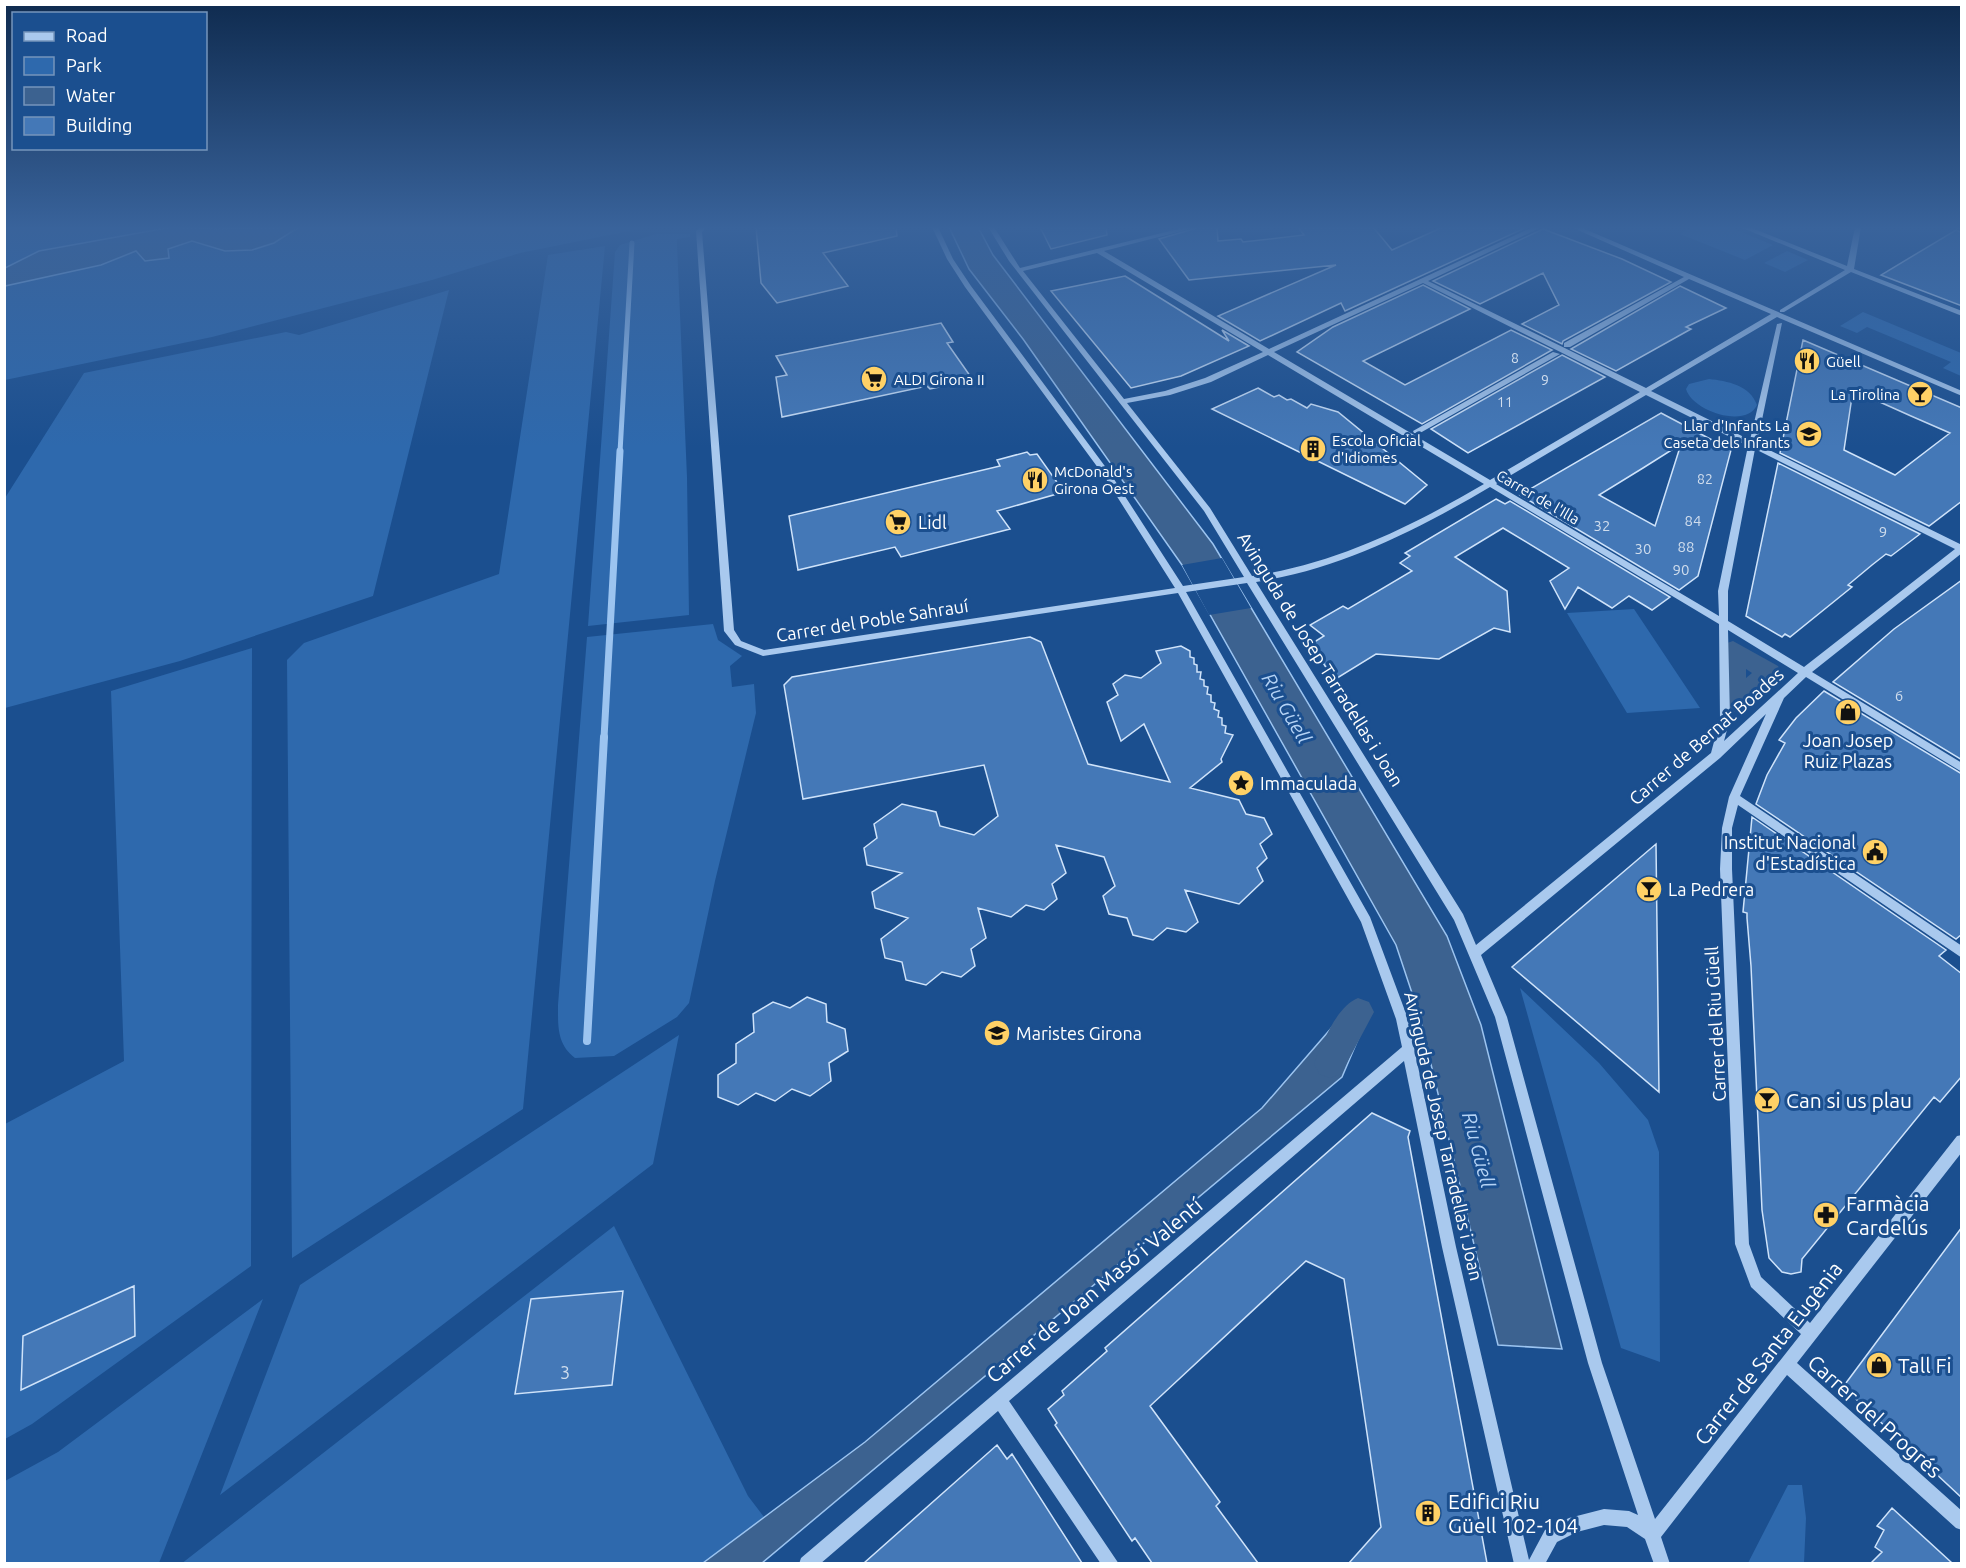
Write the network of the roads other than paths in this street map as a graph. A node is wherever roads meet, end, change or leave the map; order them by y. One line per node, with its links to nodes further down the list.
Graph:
1 (704, 300): 25 (street, Carrer del Poble Sahrauí)
2 (978, 300): 25 (street, Avinguda de Josep Tarradellas i Joan)
3 (1043, 300): 19 (street, Avinguda de Josep Tarradellas i Joan)
4 (1181, 300): 15 (street, Carrer de l'Illa)
5 (1382, 300): 15 (street)
6 (1461, 300): 17 (street)
7 (1647, 300): 14 (street)
8 (1747, 300): 11 (street)
9 (1801, 300): 11 (street)
10 (1927, 300): 12 (street)
11 (1780, 313): 17 (street); 18 (street)
12 (1962, 314)
13 (1780, 324): 21 (street)
14 (1567, 345)
15 (1267, 352): 19 (street); 22 (street, Carrer de l'Illa)
16 (1556, 354): 20 (street)
17 (1646, 392): 21 (street); 22 (street)
18 (1962, 394)
19 (1123, 402): 24 (street, Avinguda de Josep Tarradellas i Joan)
20 (1417, 431)
21 (1752, 445): 23 (street); 26 (street)
22 (1489, 484): 24 (street); 26 (street, Carrer de l'Illa)
23 (1961, 548): 27 (street, Carrer de Bernat Boades)
24 (1245, 580): 25 (street); 33 (street, Avinguda de Josep Tarradellas i Joan)
25 (1187, 590): 34 (street, Avinguda de Josep Tarradellas i Joan)
26 (1723, 622): 27 (street, Carrer de l'Illa); 29 (street)
27 (1804, 673): 28 (street, Carrer de Bernat Boades); 30 (street, Carrer de l'Illa)
28 (1779, 697): 29 (street, Carrer de Bernat Boades); 31 (street, Carrer del Riu Güell)
29 (1716, 755): 33 (street, Carrer de Bernat Boades)
30 (1962, 768)
31 (1734, 797): 32 (street); 36 (street, Carrer del Riu Güell)
32 (1962, 952)
33 (1475, 953): 40 (street, Avinguda de Josep Tarradellas i Joan)
34 (1408, 1050): 38 (street, Carrer de Joan Masó i Valentí); 43 (street, Avinguda de Josep Tarradellas i Joan)
35 (1962, 1141): 36 (street, Carrer de Santa Eugènia)
36 (1811, 1334): 37 (street, Carrer de Santa Eugènia)
37 (1786, 1364): 39 (street, Carrer del Progrés); 40 (street, Carrer de Santa Eugènia)
38 (999, 1399): 41 (street, Carrer de Joan Masó i Valentí); 42 (street)
39 (1962, 1522)
40 (1653, 1534): 44 (street); 45 (street, Avinguda de Josep Tarradellas i Joan)
41 (807, 1563)
42 (1111, 1563)
43 (1522, 1563)
44 (1536, 1563)
45 (1662, 1563)

